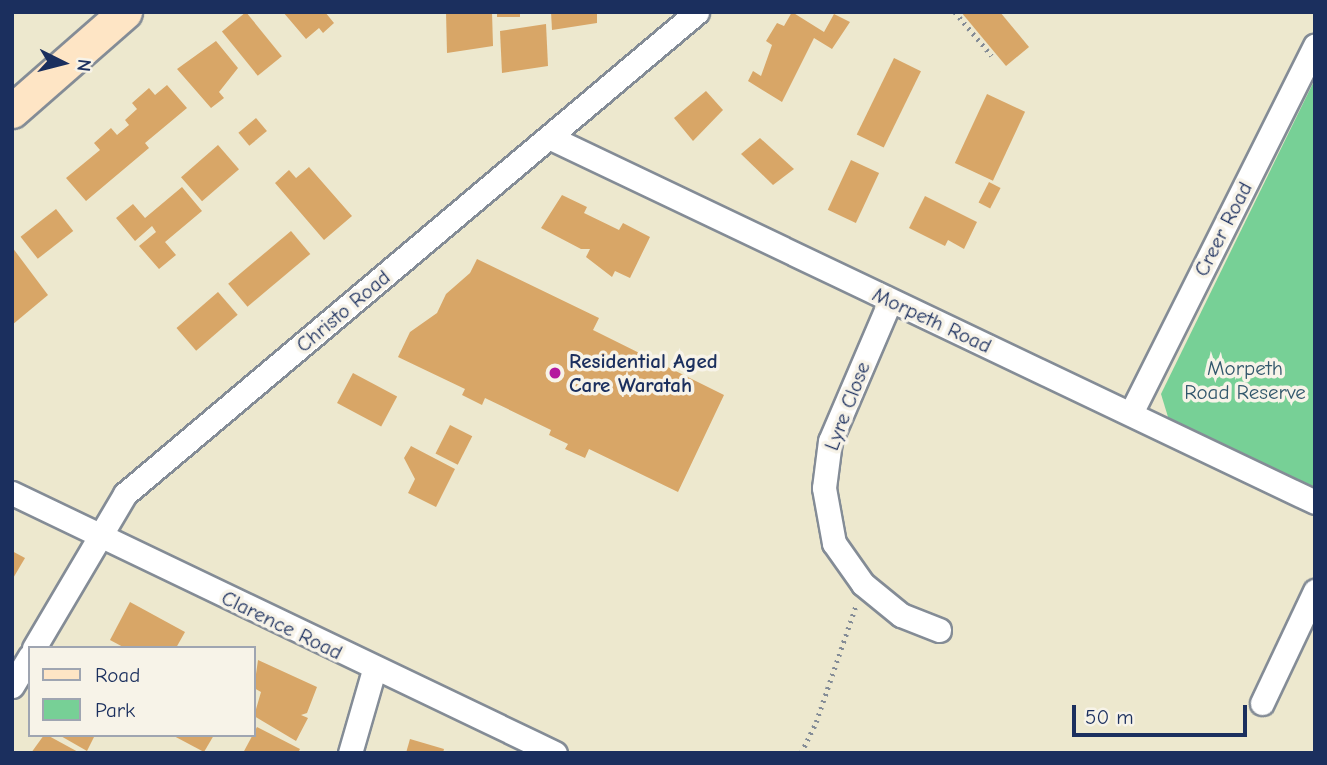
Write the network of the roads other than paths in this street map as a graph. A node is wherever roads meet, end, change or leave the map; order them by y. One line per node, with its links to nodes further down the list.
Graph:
1 (125, 12): 4 (street)
2 (697, 12): 5 (street, Christo Road)
3 (1315, 45): 7 (street, Creer Road)
4 (12, 111)
5 (549, 138): 6 (street, Morpeth Road); 10 (street, Christo Road)
6 (890, 301): 7 (street, Morpeth Road); 12 (street, Lyre Close)
7 (1130, 413): 9 (street, Morpeth Road)
8 (12, 493): 10 (street, Clarence Road)
9 (1315, 502)
10 (99, 534): 13 (street, Christo Road); 15 (street, Clarence Road)
11 (1315, 591): 17 (street)
12 (939, 630)
13 (35, 646)
14 (28, 659): 16 (street)
15 (374, 670): 18 (street); 19 (street, Clarence Road)
16 (12, 686)
17 (1262, 703)
18 (350, 753)
19 (555, 753)

